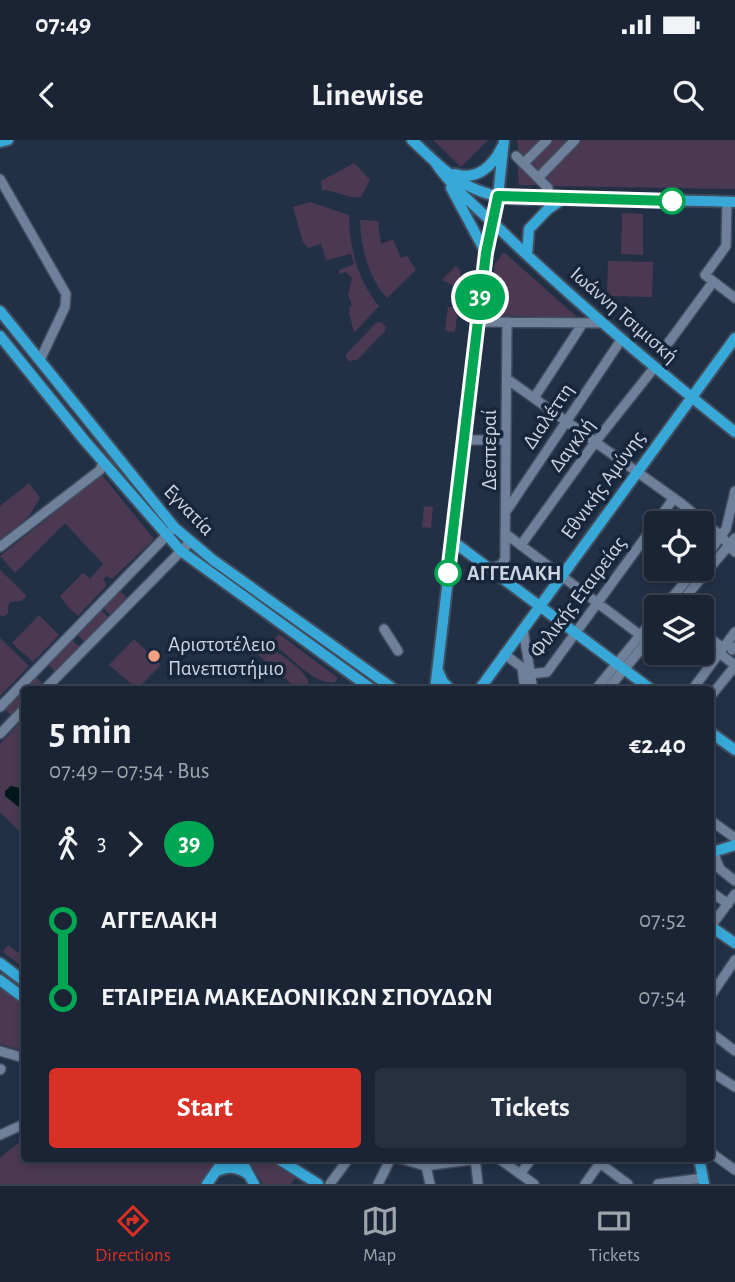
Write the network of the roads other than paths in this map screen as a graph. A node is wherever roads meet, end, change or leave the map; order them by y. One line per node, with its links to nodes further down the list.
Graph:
1 (8, 140): 6 (main road)
2 (412, 140): 8 (main road)
3 (547, 140): 9 (street)
4 (575, 140): 11 (street)
5 (504, 141): 8 (main road); 13 (main road)
6 (0, 142)
7 (516, 156): 9 (street)
8 (435, 162): 13 (main road); 16 (main road, Ιωάννη Τσιμισκή); 17 (main road)
9 (524, 163): 11 (street)
10 (0, 178): 30 (street)
11 (538, 178): 12 (street)
12 (548, 188)
13 (498, 196): 14 (main road); 16 (main road)
14 (563, 199): 15 (main road); 18 (main road)
15 (731, 202): 19 (street)
16 (492, 221): 17 (main road); 18 (main road, Ιωάννη Τσιμισκή)
17 (486, 253): 22 (main road)
18 (527, 255): 25 (main road, Ιωάννη Τσιμισκή)
19 (709, 279): 20 (street); 29 (street)
20 (735, 298)
21 (0, 311): 30 (main road, Εγνατία)
22 (477, 322): 23 (street); 37 (main road)
23 (507, 322): 24 (street); 32 (street, Δεσπεραί)
24 (583, 323): 25 (street); 34 (street)
25 (600, 323): 27 (main road, Ιωάννη Τσιμισκή)
26 (0, 336): 40 (main road, Εγνατία)
27 (621, 340): 31 (main road, Ιωάννη Τσιμισκή); 35 (street, Διαλέττη)
28 (734, 341): 33 (main road, Εθνικής Αμύνης)
29 (669, 342)
30 (40, 360): 46 (main road, Εγνατία)
31 (654, 368): 33 (main road, Ιωάννη Τσιμισκή); 39 (street, Δαγκλή)
32 (507, 379): 34 (street); 38 (street, Δεσπεραί)
33 (691, 397): 36 (main road, Ιωάννη Τσιμισκή); 41 (main road, Εθνικής Αμύνης)
34 (534, 398): 35 (street)
35 (565, 420): 39 (street); 45 (street, Διαλέττη)
36 (733, 425)
37 (464, 440): 38 (street); 50 (main road)
38 (506, 440): 45 (street, Δεσπεραί)
39 (596, 442): 41 (street); 53 (street, Δαγκλή)
40 (103, 465): 48 (main road, Εγνατία); 56 (street)
41 (637, 471): 43 (street); 59 (main road, Εθνικής Αμύνης)
42 (735, 491): 49 (street)
43 (674, 498): 44 (street, Φιλικής Εταιρείας); 49 (street)
44 (666, 511)
45 (506, 512): 47 (street, Δεσπεραί)
46 (174, 527): 48 (street); 51 (main road, Εγνατία)
47 (506, 534): 53 (street); 58 (street, Δεσπεραί)
48 (168, 537): 57 (main road, Εγνατία); 92 (street)
49 (722, 537): 54 (street); 55 (street)
50 (452, 540): 58 (main road); 76 (main road)
51 (191, 541): 57 (street); 80 (main road, Εγνατία)
52 (644, 541): 63 (street, Φιλικής Εταιρείας)
53 (521, 545): 59 (street)
54 (714, 545)
55 (733, 545): 62 (street)
56 (0, 547)
57 (181, 551): 78 (street); 79 (main road, Εγνατία)
58 (490, 568): 64 (main road)
59 (561, 576): 63 (street); 64 (main road, Εθνικής Αμύνης)
60 (686, 581): 61 (street)
61 (674, 595)
62 (688, 595)
63 (596, 603): 68 (street, Φιλικής Εταιρείας); 69 (street)
64 (540, 606): 66 (main road, Εθνικής Αμύνης); 68 (main road)
65 (384, 629): 71 (street)
66 (523, 629): 72 (main road, Εθνικής Αμύνης); 77 (street)
67 (735, 632): 70 (street)
68 (576, 633): 74 (main road); 77 (street, Φιλικής Εταιρείας)
69 (644, 638): 74 (street)
70 (727, 649): 73 (street); 90 (street)
71 (398, 651)
72 (504, 654): 75 (street); 84 (main road, Εθνικής Αμύνης)
73 (735, 665): 91 (street)
74 (620, 666): 87 (street); 88 (street); 89 (main road)
75 (522, 668): 77 (street); 85 (street)
76 (437, 673): 81 (main road); 82 (main road); 83 (main road)
77 (531, 674): 86 (street)
78 (48, 686)
79 (367, 686)
80 (389, 686)
81 (429, 686)
82 (435, 686)
83 (447, 686)
84 (482, 686)
85 (524, 686)
86 (532, 686)
87 (599, 686)
88 (609, 686)
89 (647, 686)
90 (695, 686)
91 (714, 692)
92 (0, 707)
93 (21, 712): 94 (street)
94 (0, 734)
95 (714, 735): 96 (main road)
96 (735, 750)
97 (714, 823): 98 (street)
98 (735, 838)
99 (735, 845): 100 (main road)
100 (714, 851)
101 (714, 856): 102 (street)
102 (735, 881)
103 (714, 894): 105 (street)
104 (735, 894): 105 (street)
105 (728, 904): 106 (street)
106 (714, 926)
107 (714, 930): 108 (main road)
108 (735, 943)
109 (735, 960): 113 (street)
110 (0, 963): 111 (main road)
111 (21, 979)
112 (0, 980): 114 (main road)
113 (714, 991)
114 (21, 996)
115 (714, 1035): 117 (street)
116 (0, 1051): 118 (street)
117 (735, 1051)
118 (21, 1057)
119 (714, 1074): 120 (street)
120 (735, 1087)
121 (21, 1125): 122 (street)
122 (0, 1135)
123 (714, 1155): 138 (street)
124 (222, 1162): 139 (main road)
125 (242, 1162): 141 (main road)
126 (284, 1162): 144 (main road)
127 (346, 1162): 145 (street)
128 (389, 1162): 146 (street)
129 (412, 1162): 137 (street)
130 (456, 1162): 137 (street)
131 (478, 1162): 148 (street)
132 (504, 1162): 140 (street)
133 (529, 1162): 140 (street)
134 (598, 1162): 150 (street)
135 (601, 1162): 151 (street)
136 (700, 1162): 142 (main road)
137 (426, 1166): 147 (street)
138 (735, 1170)
139 (215, 1172): 141 (main road); 143 (main road)
140 (520, 1174): 149 (street)
141 (251, 1179)
142 (704, 1181): 152 (street)
143 (207, 1184)
144 (318, 1184)
145 (330, 1184)
146 (378, 1184)
147 (430, 1184)
148 (478, 1184)
149 (534, 1184)
150 (585, 1184)
151 (628, 1184)
152 (658, 1184)

